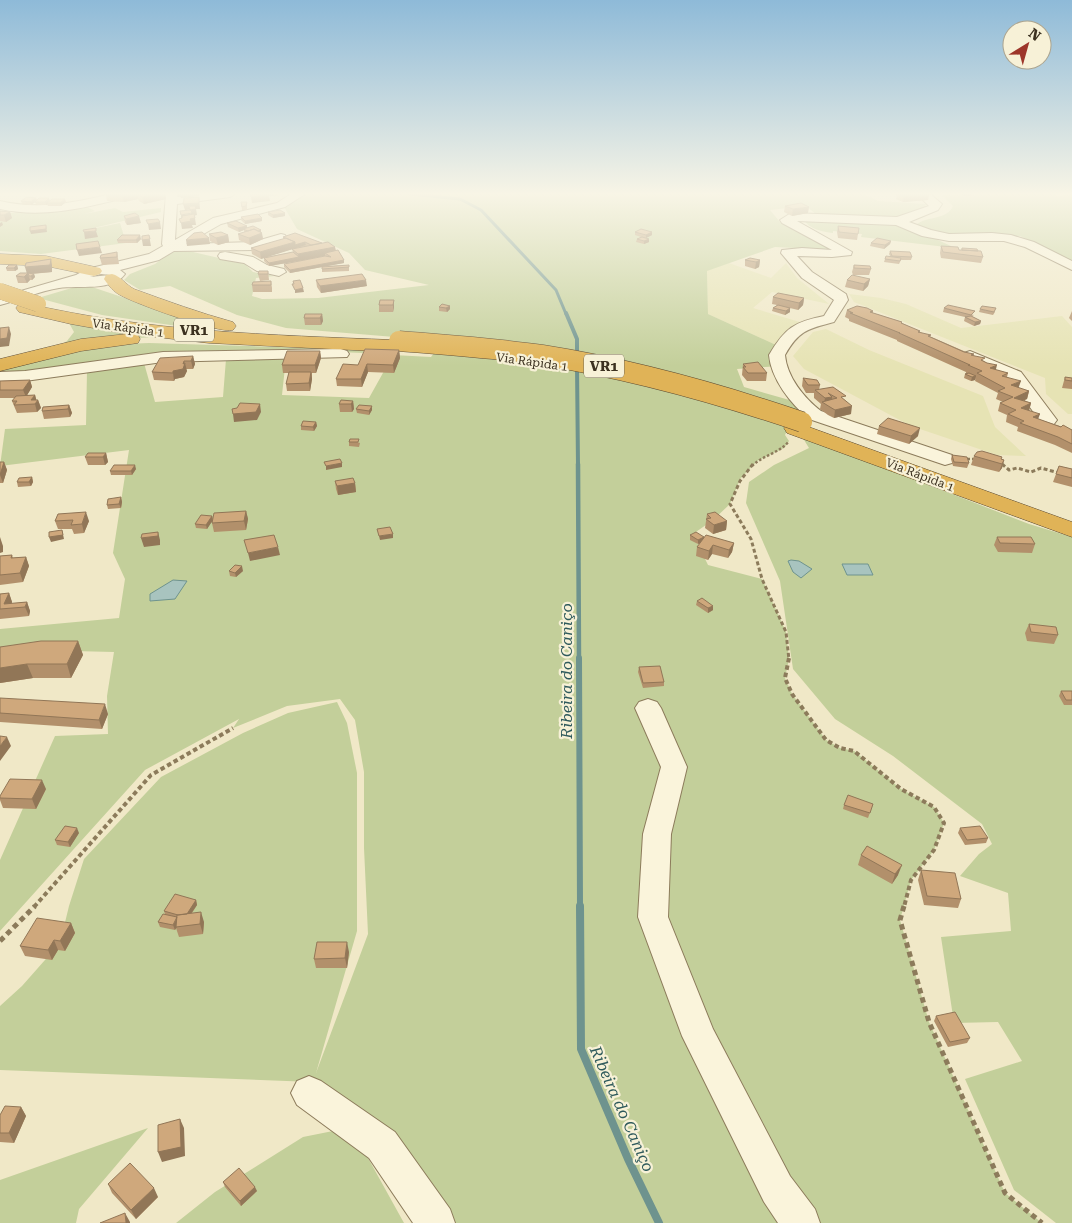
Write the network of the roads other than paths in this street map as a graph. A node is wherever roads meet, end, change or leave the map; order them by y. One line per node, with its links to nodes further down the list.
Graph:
1 (162, 251): 10 (street)
2 (208, 251): 7 (street)
3 (844, 251): 22 (street)
4 (1040, 251): 8 (street)
5 (277, 256): 7 (street)
6 (0, 259): 10 (highway)
7 (253, 262): 9 (street)
8 (1072, 266)
9 (279, 268)
10 (100, 275): 12 (street); 14 (highway)
11 (0, 290): 13 (highway, Via Rápida 1 / VR1, bridge)
12 (0, 300): 13 (highway, Via Rápida 1 / VR1)
13 (31, 307): 14 (highway, Via Rápida 1 / VR1); 15 (highway, Via Rápida 1 / VR1); 19 (highway)
14 (353, 338): 16 (highway, Via Rápida 1 / VR1)
15 (296, 341): 16 (highway, Via Rápida 1 / VR1); 20 (highway)
16 (397, 344): 22 (highway, Via Rápida 1 / VR1)
17 (957, 350): 23 (street)
18 (341, 354): 21 (street)
19 (0, 361)
20 (0, 365)
21 (0, 377)
22 (799, 418): 24 (street); 25 (highway, Via Rápida 1 / VR1); 26 (highway, Via Rápida 1 / VR1)
23 (1048, 420)
24 (945, 459)
25 (1072, 520)
26 (1072, 530)
27 (648, 708): 30 (street)
28 (309, 1093): 29 (street)
29 (436, 1223)
30 (801, 1223)

